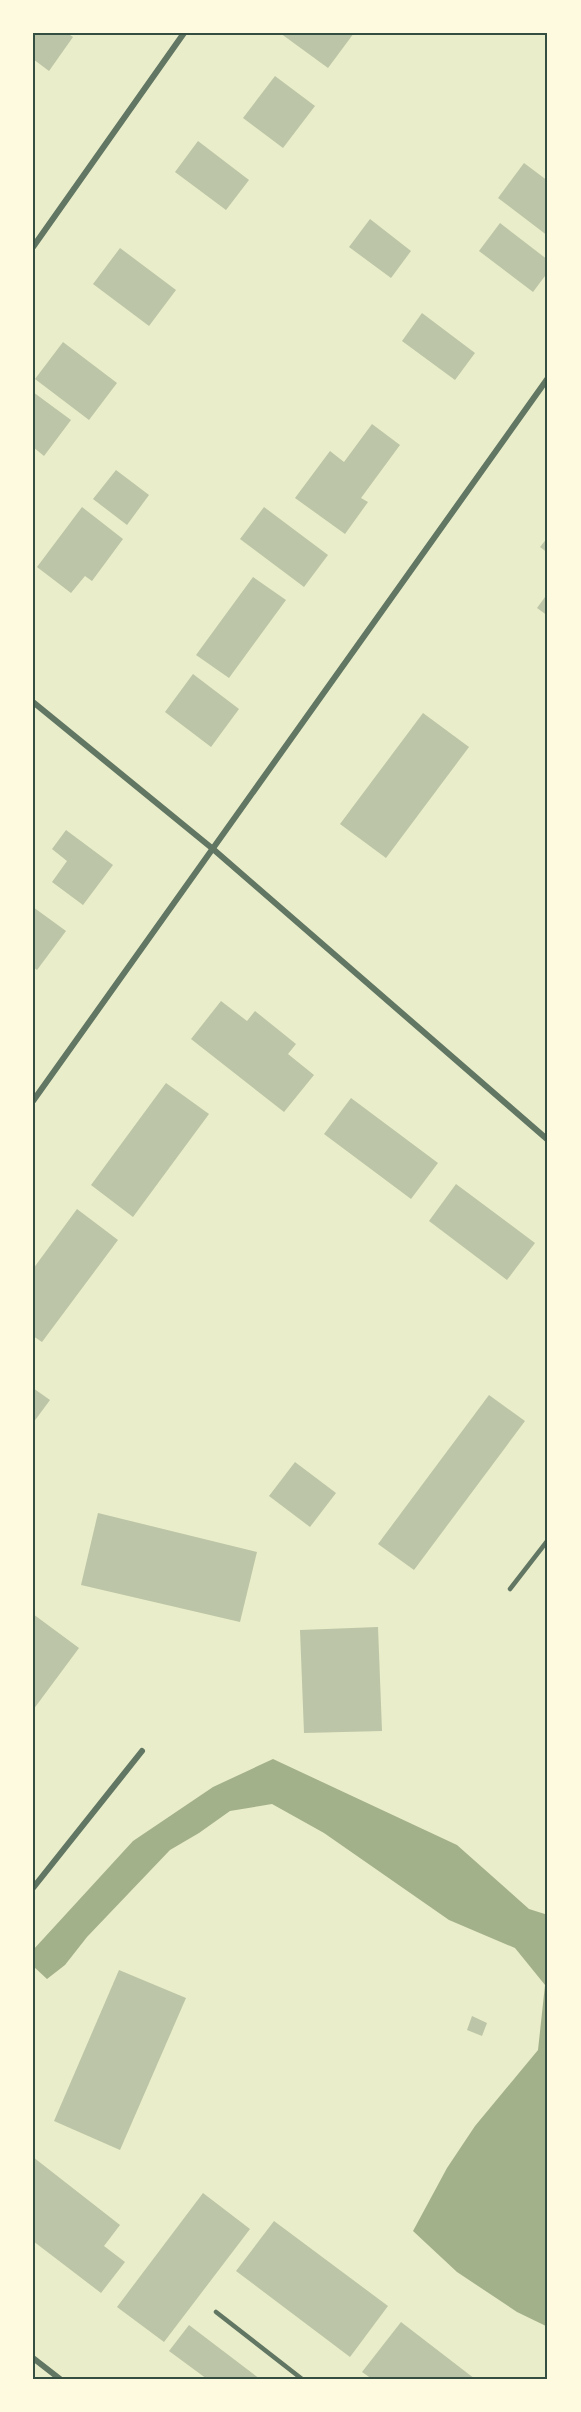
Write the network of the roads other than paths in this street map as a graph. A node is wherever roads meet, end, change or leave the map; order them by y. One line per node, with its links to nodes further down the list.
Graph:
1 (184, 33): 2 (street)
2 (33, 247)
3 (548, 378): 5 (street)
4 (33, 702): 5 (street)
5 (213, 849): 6 (street); 7 (street)
6 (33, 1101)
7 (548, 1140)
8 (548, 1540): 9 (lane)
9 (510, 1589)
10 (142, 1751): 11 (street)
11 (33, 1888)
12 (216, 2312): 15 (lane)
13 (33, 2358): 14 (street)
14 (60, 2379)
15 (302, 2379)

